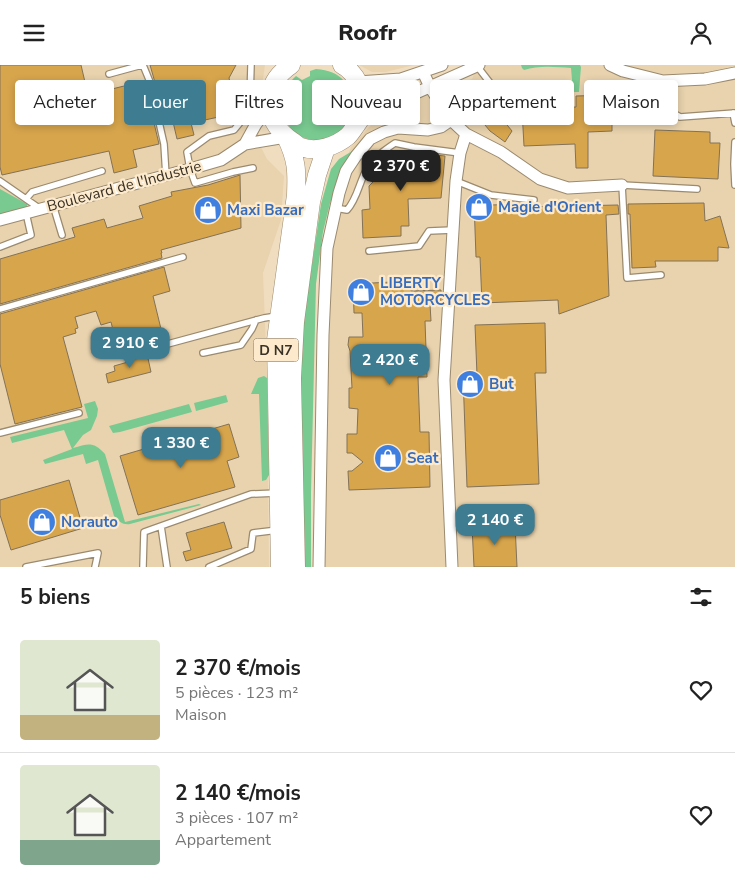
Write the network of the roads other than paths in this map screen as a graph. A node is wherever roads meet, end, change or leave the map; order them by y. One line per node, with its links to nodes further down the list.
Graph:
1 (142, 65): 10 (lane); 37 (lane)
2 (251, 65): 35 (lane)
3 (342, 65): 12 (main road)
4 (442, 65): 8 (street)
5 (610, 65): 16 (street)
6 (478, 66): 14 (street); 15 (lane)
7 (283, 68): 11 (main road)
8 (423, 72): 13 (street); 18 (street)
9 (735, 73): 17 (street)
10 (109, 74)
11 (276, 80)
12 (357, 80)
13 (392, 80)
14 (446, 80)
15 (488, 80)
16 (658, 80)
17 (678, 80)
18 (430, 87): 19 (street)
19 (420, 91)
20 (734, 113): 21 (lane); 22 (lane)
21 (678, 116)
22 (735, 123)
23 (255, 125): 31 (street, Boulevard de l'Industrie)
24 (276, 125): 29 (main road)
25 (356, 125): 32 (main road)
26 (444, 125): 46 (street)
27 (457, 125): 28 (street)
28 (466, 134): 33 (street); 40 (street)
29 (286, 137): 31 (street, Boulevard de l'Industrie); 32 (main road); 57 (main road, D N7)
30 (735, 142): 41 (lane)
31 (245, 144): 35 (street, Boulevard de l'Industrie)
32 (326, 148): 72 (main road, D N7)
33 (460, 153): 39 (street); 46 (lane)
34 (253, 168): 35 (lane)
35 (190, 169): 37 (street, Boulevard de l'Industrie)
36 (102, 171): 43 (lane)
37 (166, 176): 45 (street, Boulevard de l'Industrie)
38 (0, 181): 43 (lane)
39 (456, 181): 44 (lane); 50 (street)
40 (622, 185): 42 (lane); 55 (lane)
41 (735, 185)
42 (697, 189)
43 (26, 199): 47 (lane)
44 (534, 200)
45 (53, 205): 47 (street, Boulevard de l'Industrie); 51 (lane)
46 (335, 208): 73 (street)
47 (40, 209): 48 (street, Boulevard de l'Industrie)
48 (26, 213): 49 (street, Boulevard de l'Industrie); 52 (lane)
49 (0, 220)
50 (453, 230): 53 (lane); 74 (street)
51 (62, 235)
52 (0, 247)
53 (369, 251)
54 (183, 257): 56 (lane)
55 (661, 275)
56 (0, 309)
57 (279, 316): 58 (lane); 63 (main road, D N7)
58 (256, 320): 59 (lane); 60 (lane)
59 (203, 353)
60 (127, 355)
61 (79, 413): 62 (lane)
62 (0, 433)
63 (279, 493): 64 (lane); 65 (main road, D N7)
64 (160, 526): 68 (lane); 69 (lane)
65 (280, 530): 70 (lane); 71 (main road, D N7)
66 (26, 567): 67 (lane)
67 (95, 567)
68 (143, 567)
69 (167, 567)
70 (208, 567)
71 (280, 567)
72 (296, 567)
73 (319, 567)
74 (452, 567)

